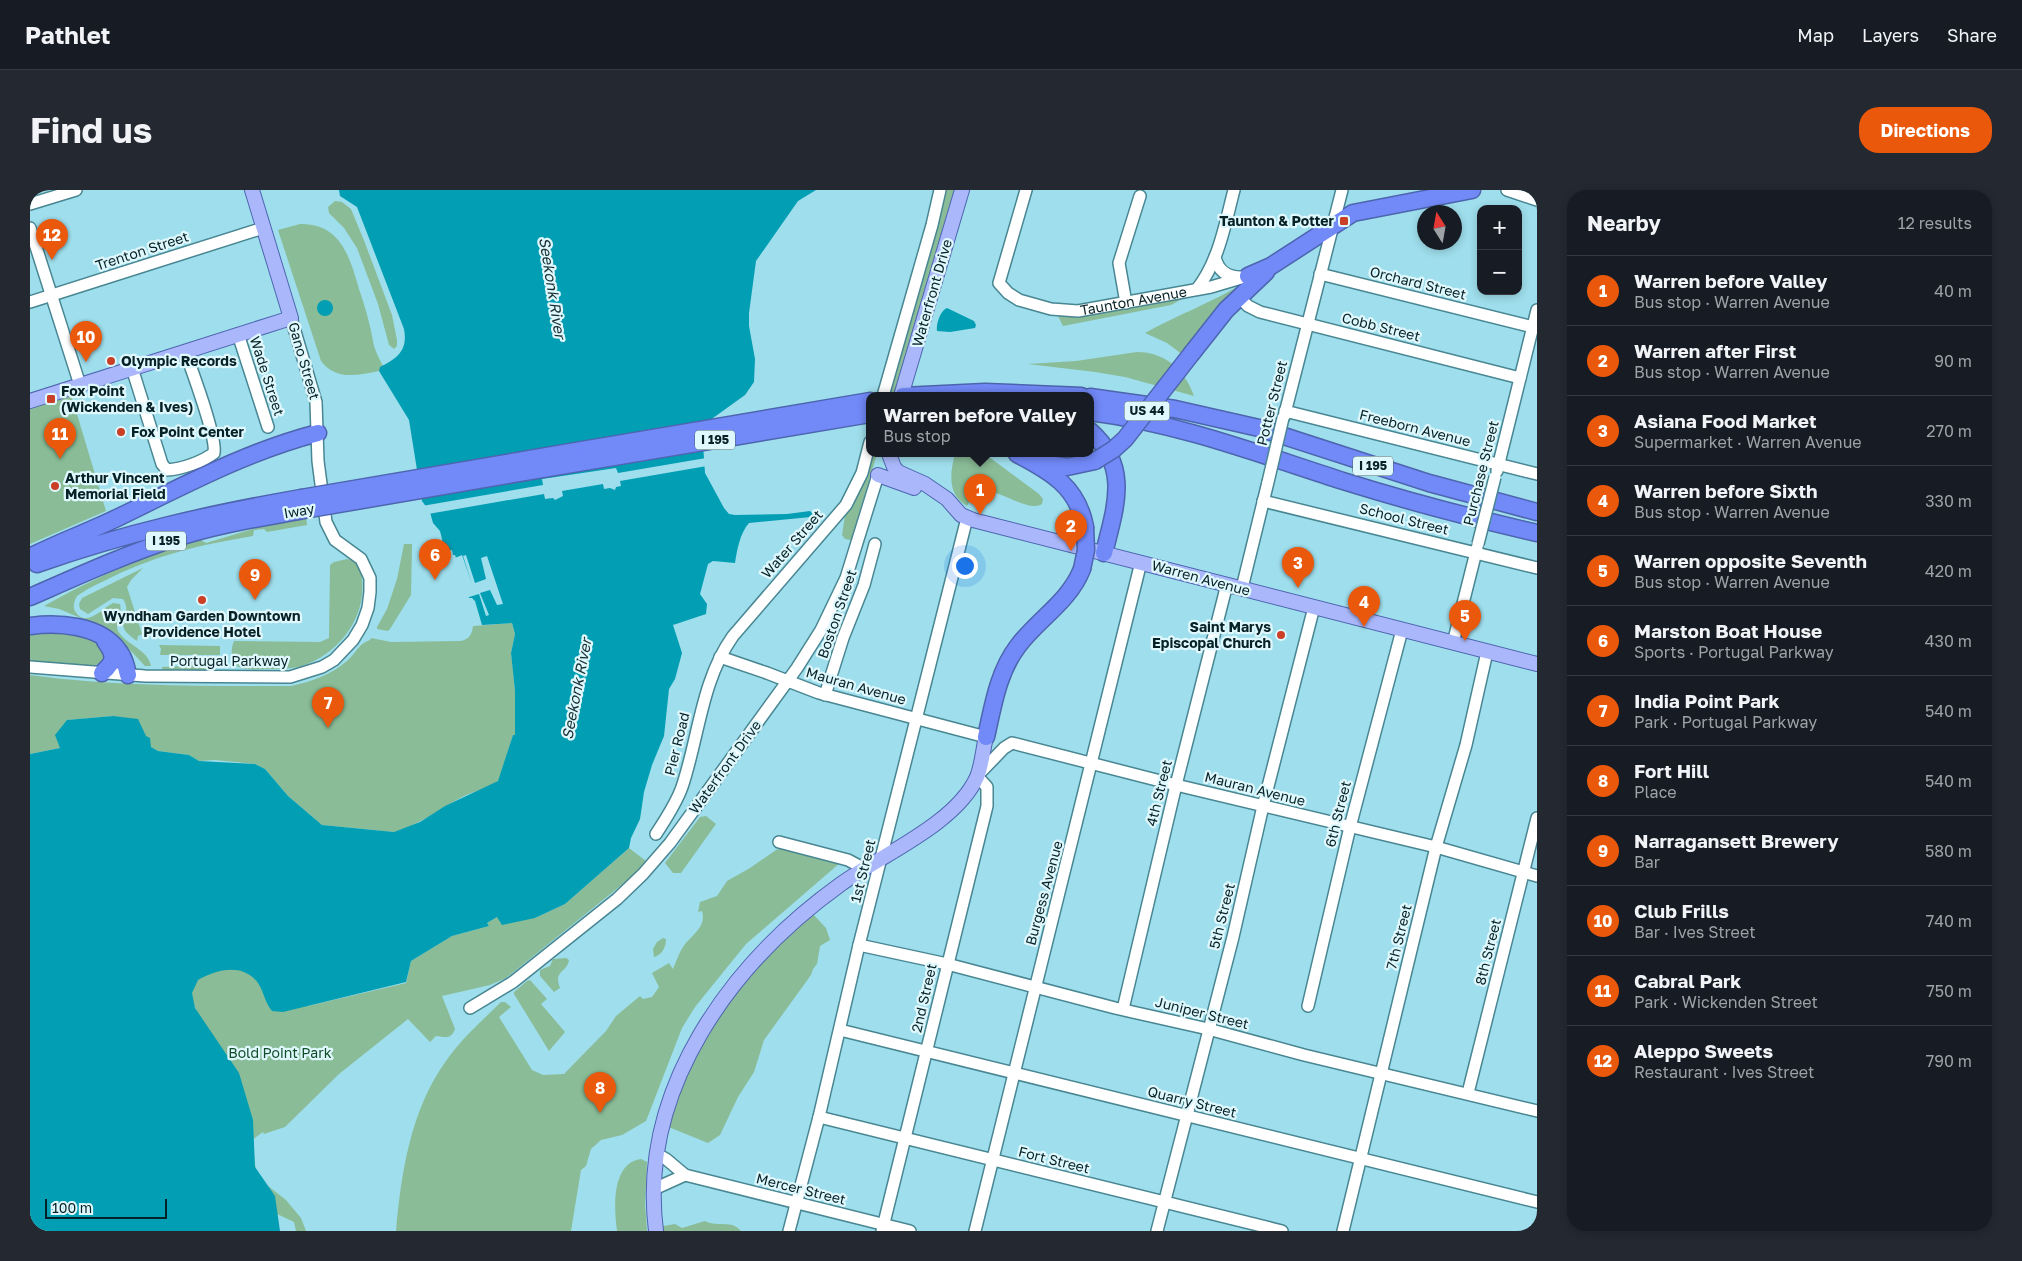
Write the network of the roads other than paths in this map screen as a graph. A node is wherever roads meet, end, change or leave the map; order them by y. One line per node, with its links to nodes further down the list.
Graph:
1 (76, 190): 13 (street)
2 (252, 190): 16 (main road, Gano Street)
3 (940, 190): 35 (street)
4 (962, 190): 36 (main road, Waterfront Drive)
5 (1026, 190): 25 (street, Taunton Avenue)
6 (1234, 190): 17 (street)
7 (1342, 190): 14 (street, Potter Street)
8 (1472, 190): 10 (highway, Taunton Avenue / US 44)
9 (1507, 190): 12 (street)
10 (1441, 193): 14 (highway, Taunton Avenue / US 44)
11 (1140, 196): 25 (street)
12 (1537, 200)
13 (30, 204)
14 (1332, 226): 18 (highway, Taunton Avenue / US 44); 19 (street, Potter Street)
15 (30, 228): 22 (street)
16 (264, 228): 22 (street, Trenton Street); 27 (main road, Gano Street)
17 (1215, 257): 20 (street); 21 (street)
18 (1271, 266): 20 (highway, Taunton Avenue / US 44); 23 (highway, Taunton Avenue / US 44)
19 (1320, 274): 28 (street, Potter Street); 29 (street, Orchard Street)
20 (1248, 276): 21 (street, Taunton Avenue)
21 (1197, 289): 25 (street, Taunton Avenue)
22 (51, 296): 24 (street, Trenton Street); 34 (street)
23 (1239, 297): 28 (street, Cobb Street); 51 (highway, US 44, bridge)
24 (30, 302)
25 (1126, 303)
26 (1537, 310): 29 (street, Purchase Street)
27 (291, 318): 30 (main road); 44 (street, Gano Street)
28 (1307, 324): 33 (street, Cobb Street); 42 (street, Potter Street)
29 (1535, 328): 33 (street, Purchase Street)
30 (238, 334): 31 (main road); 43 (street, Wade Street)
31 (185, 351): 32 (main road); 32 (street)
32 (132, 368): 34 (main road)
33 (1520, 378): 52 (street, Purchase Street)
34 (80, 385): 38 (main road)
35 (884, 392)
36 (903, 392)
37 (1094, 398): 59 (highway, I 195)
38 (30, 400)
39 (866, 402): 46 (highway, I 195)
40 (1094, 413): 61 (highway, I 195)
41 (866, 415): 46 (highway, I 195)
42 (1284, 415): 52 (street, Freeborn Avenue); 57 (street, Potter Street, bridge)
43 (268, 427)
44 (318, 433): 62 (street, Gano Street); 66 (highway)
45 (1094, 435): 65 (highway)
46 (577, 457): 58 (highway, Iway / I 195, bridge)
47 (866, 457): 79 (street, Water Street)
48 (883, 457): 54 (main road, Waterfront Drive)
49 (890, 457): 55 (main road)
50 (1023, 457): 87 (highway, bridge)
51 (1026, 457)
52 (1498, 464): 53 (street, Freeborn Avenue); 64 (street, Purchase Street, bridge)
53 (1537, 474)
54 (878, 475): 55 (main road); 56 (main road); 84 (street, Waterfront Drive)
55 (902, 475): 56 (main road, Warren Avenue)
56 (937, 493): 60 (main road, Warren Avenue)
57 (1263, 501): 64 (street, School Street); 71 (street, Potter Street)
58 (303, 504): 68 (highway, Iway / I 195); 72 (highway, Iway / I 195)
59 (1537, 512)
60 (967, 518): 65 (main road, Warren Avenue); 86 (street, 1st Street)
61 (1537, 533)
62 (332, 536): 83 (street, Portugal Parkway)
63 (875, 544): 85 (street, Boston Street)
64 (1477, 549): 69 (street, School Street); 77 (street, Purchase Street)
65 (1104, 553): 67 (main road, Warren Avenue)
66 (30, 557)
67 (1141, 562): 70 (main road, Warren Avenue); 88 (street, Burgess Avenue)
68 (30, 566)
69 (1537, 568)
70 (1227, 584): 71 (main road, Warren Avenue); 90 (street, 4th Street)
71 (1242, 588): 73 (main road, Warren Avenue)
72 (32, 596)
73 (1314, 607): 75 (main road, Warren Avenue); 91 (street, 5th Street)
74 (30, 626): 76 (highway)
75 (1402, 630): 77 (main road, Warren Avenue); 93 (street, 6th Street)
76 (102, 637): 82 (highway); 83 (highway)
77 (1453, 643): 78 (main road, Warren Avenue)
78 (1487, 652): 80 (main road, Warren Avenue); 96 (street, 7th Street)
79 (720, 657): 84 (street, Mauran Avenue); 94 (street, Pier Road)
80 (1537, 664)
81 (30, 667): 82 (street, Portugal Parkway)
82 (102, 673): 83 (street, Portugal Parkway)
83 (128, 675)
84 (788, 681): 85 (street, Mauran Avenue); 105 (street, Waterfront Drive)
85 (825, 695): 86 (street, Mauran Avenue)
86 (916, 718): 87 (street, Mauran Avenue); 97 (street, 1st Street)
87 (986, 737): 89 (main road)
88 (1093, 764): 89 (street, Mauran Avenue); 90 (street, Mauran Avenue); 103 (street, Burgess Avenue)
89 (977, 776): 97 (main road); 102 (street, 2nd Street)
90 (1176, 785): 91 (street, Mauran Avenue); 106 (street, 4th Street)
91 (1263, 806): 93 (street, Mauran Avenue); 107 (street, 5th Street)
92 (1537, 818): 99 (street, 8th Street)
93 (1350, 827): 96 (street, Mauran Avenue); 104 (street, 6th Street)
94 (656, 834)
95 (779, 842): 98 (street)
96 (1436, 847): 99 (street, Mauran Avenue); 111 (street, 7th Street)
97 (882, 858): 98 (main road); 101 (street, 1st Street)
98 (863, 868): 117 (main road)
99 (1524, 873): 100 (street, Mauran Avenue); 112 (street, 8th Street)
100 (1537, 876)
101 (859, 945): 102 (street, Juniper Street); 108 (street, 1st Street)
102 (947, 964): 103 (street, Juniper Street); 109 (street, 2nd Street)
103 (1035, 986): 106 (street, Juniper Street); 110 (street, Burgess Avenue)
104 (1308, 1006)
105 (470, 1008)
106 (1123, 1009): 107 (street, Juniper Street)
107 (1208, 1029): 111 (street, Juniper Street); 114 (street, 5th Street)
108 (840, 1030): 109 (street, Quarry Street); 115 (street, 1st Street)
109 (927, 1052): 110 (street, Quarry Street); 116 (street, 2nd Street)
110 (1015, 1073): 114 (street, Quarry Street); 119 (street, Burgess Avenue)
111 (1382, 1073): 112 (street, Juniper Street); 118 (street, 7th Street)
112 (1468, 1093): 113 (street, Juniper Street)
113 (1537, 1111)
114 (1187, 1116): 118 (street, Quarry Street); 122 (street, 5th Street)
115 (819, 1118): 116 (street, Fort Street); 124 (street, 1st Street)
116 (906, 1138): 119 (street, Fort Street); 125 (street, 2nd Street)
117 (657, 1154): 120 (street, Mercer Street); 121 (main road)
118 (1360, 1159): 123 (street, Quarry Street); 132 (street, 7th Street)
119 (993, 1160): 122 (street, Fort Street); 129 (street, Burgess Avenue)
120 (685, 1175): 121 (street); 124 (street, Mercer Street)
121 (654, 1189): 126 (main road)
122 (1164, 1202): 130 (street, 5th Street); 131 (street, Fort Street)
123 (1537, 1202)
124 (796, 1203): 125 (street, Mercer Street); 127 (street, 1st Street)
125 (883, 1228): 128 (street, Mercer Street)
126 (656, 1231)
127 (789, 1231)
128 (910, 1231)
129 (975, 1231)
130 (1157, 1231)
131 (1282, 1231)
132 (1343, 1231)

